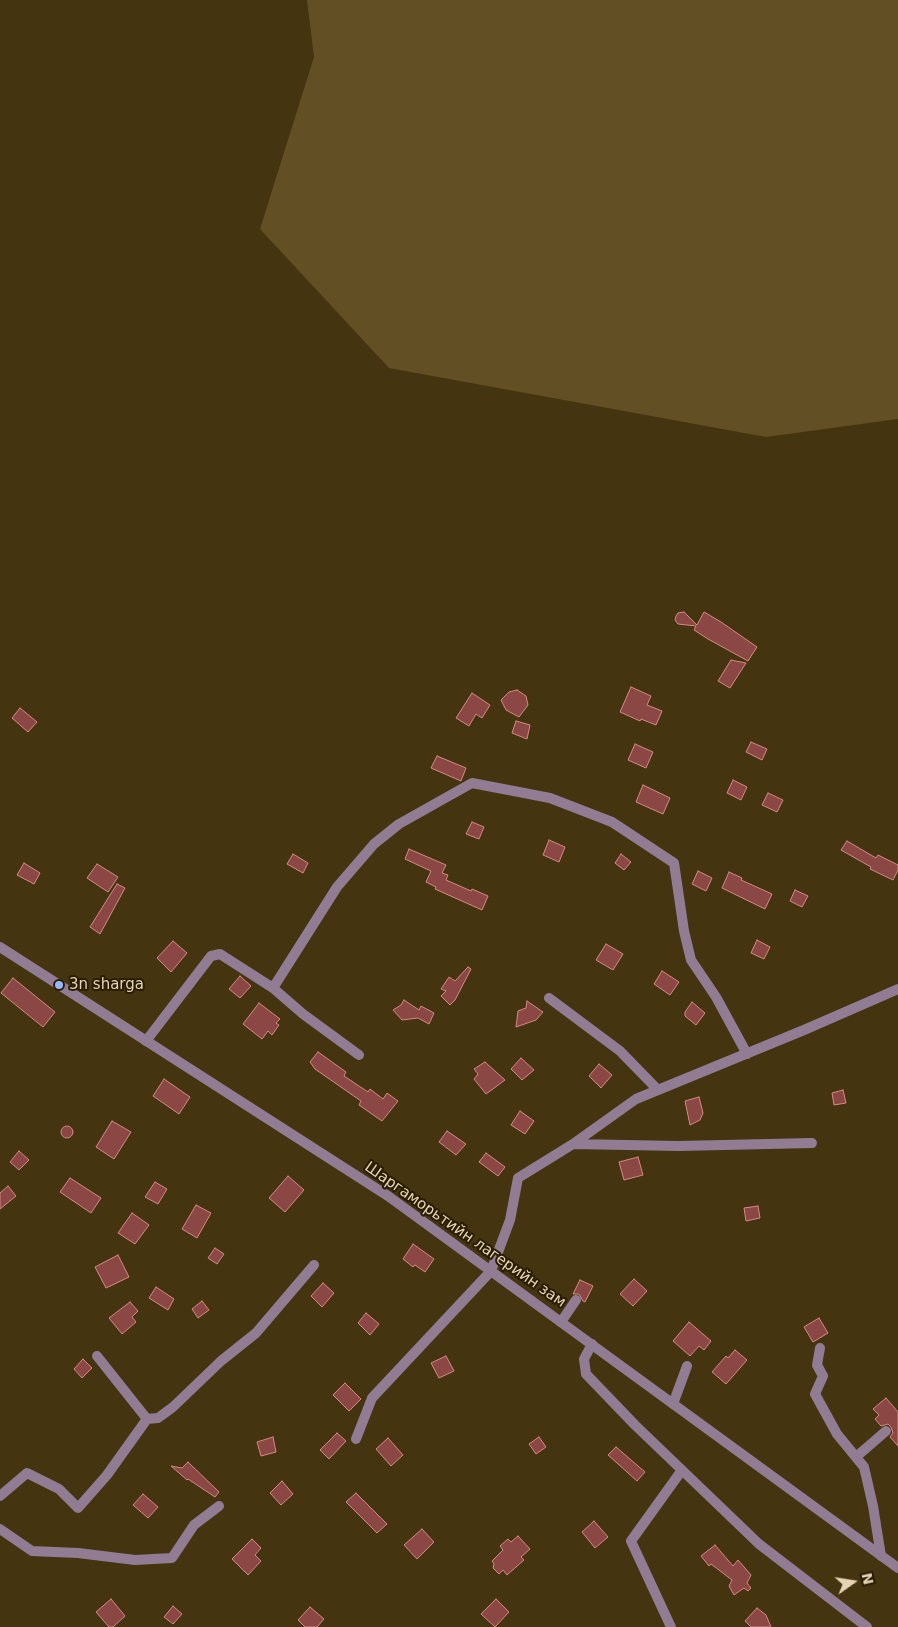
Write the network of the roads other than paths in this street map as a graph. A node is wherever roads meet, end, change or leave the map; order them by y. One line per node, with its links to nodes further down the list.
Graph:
1 (0, 947): 5 (street, Шаргаморьтийн лагерийн зам)
2 (273, 988): 5 (street); 6 (street); 7 (street)
3 (897, 989): 6 (street)
4 (549, 998): 8 (street)
5 (146, 1041): 12 (street, Шаргаморьтийн лагерийн зам)
6 (747, 1054): 8 (street)
7 (359, 1055)
8 (658, 1090): 10 (street)
9 (812, 1143): 10 (street)
10 (573, 1144): 12 (street)
11 (314, 1265): 20 (street)
12 (491, 1271): 14 (street, Шаргаморьтийн лагерийн зам); 22 (street)
13 (576, 1300): 14 (street)
14 (561, 1322): 15 (street, Шаргаморьтийн лагерийн зам)
15 (592, 1344): 19 (street, Шаргаморьтийн лагерийн зам); 24 (street)
16 (820, 1348): 23 (street)
17 (97, 1356): 20 (street)
18 (687, 1366): 19 (street)
19 (673, 1404): 28 (street, Шаргаморьтийн лагерийн зам)
20 (147, 1419): 25 (street)
21 (886, 1431): 23 (street)
22 (356, 1439)
23 (856, 1456): 28 (street)
24 (682, 1470): 30 (street); 31 (street)
25 (0, 1496)
26 (219, 1506): 27 (street)
27 (0, 1529)
28 (881, 1556): 29 (street, Шаргаморьтийн лагерийн зам)
29 (898, 1568)
30 (671, 1627)
31 (867, 1627)

